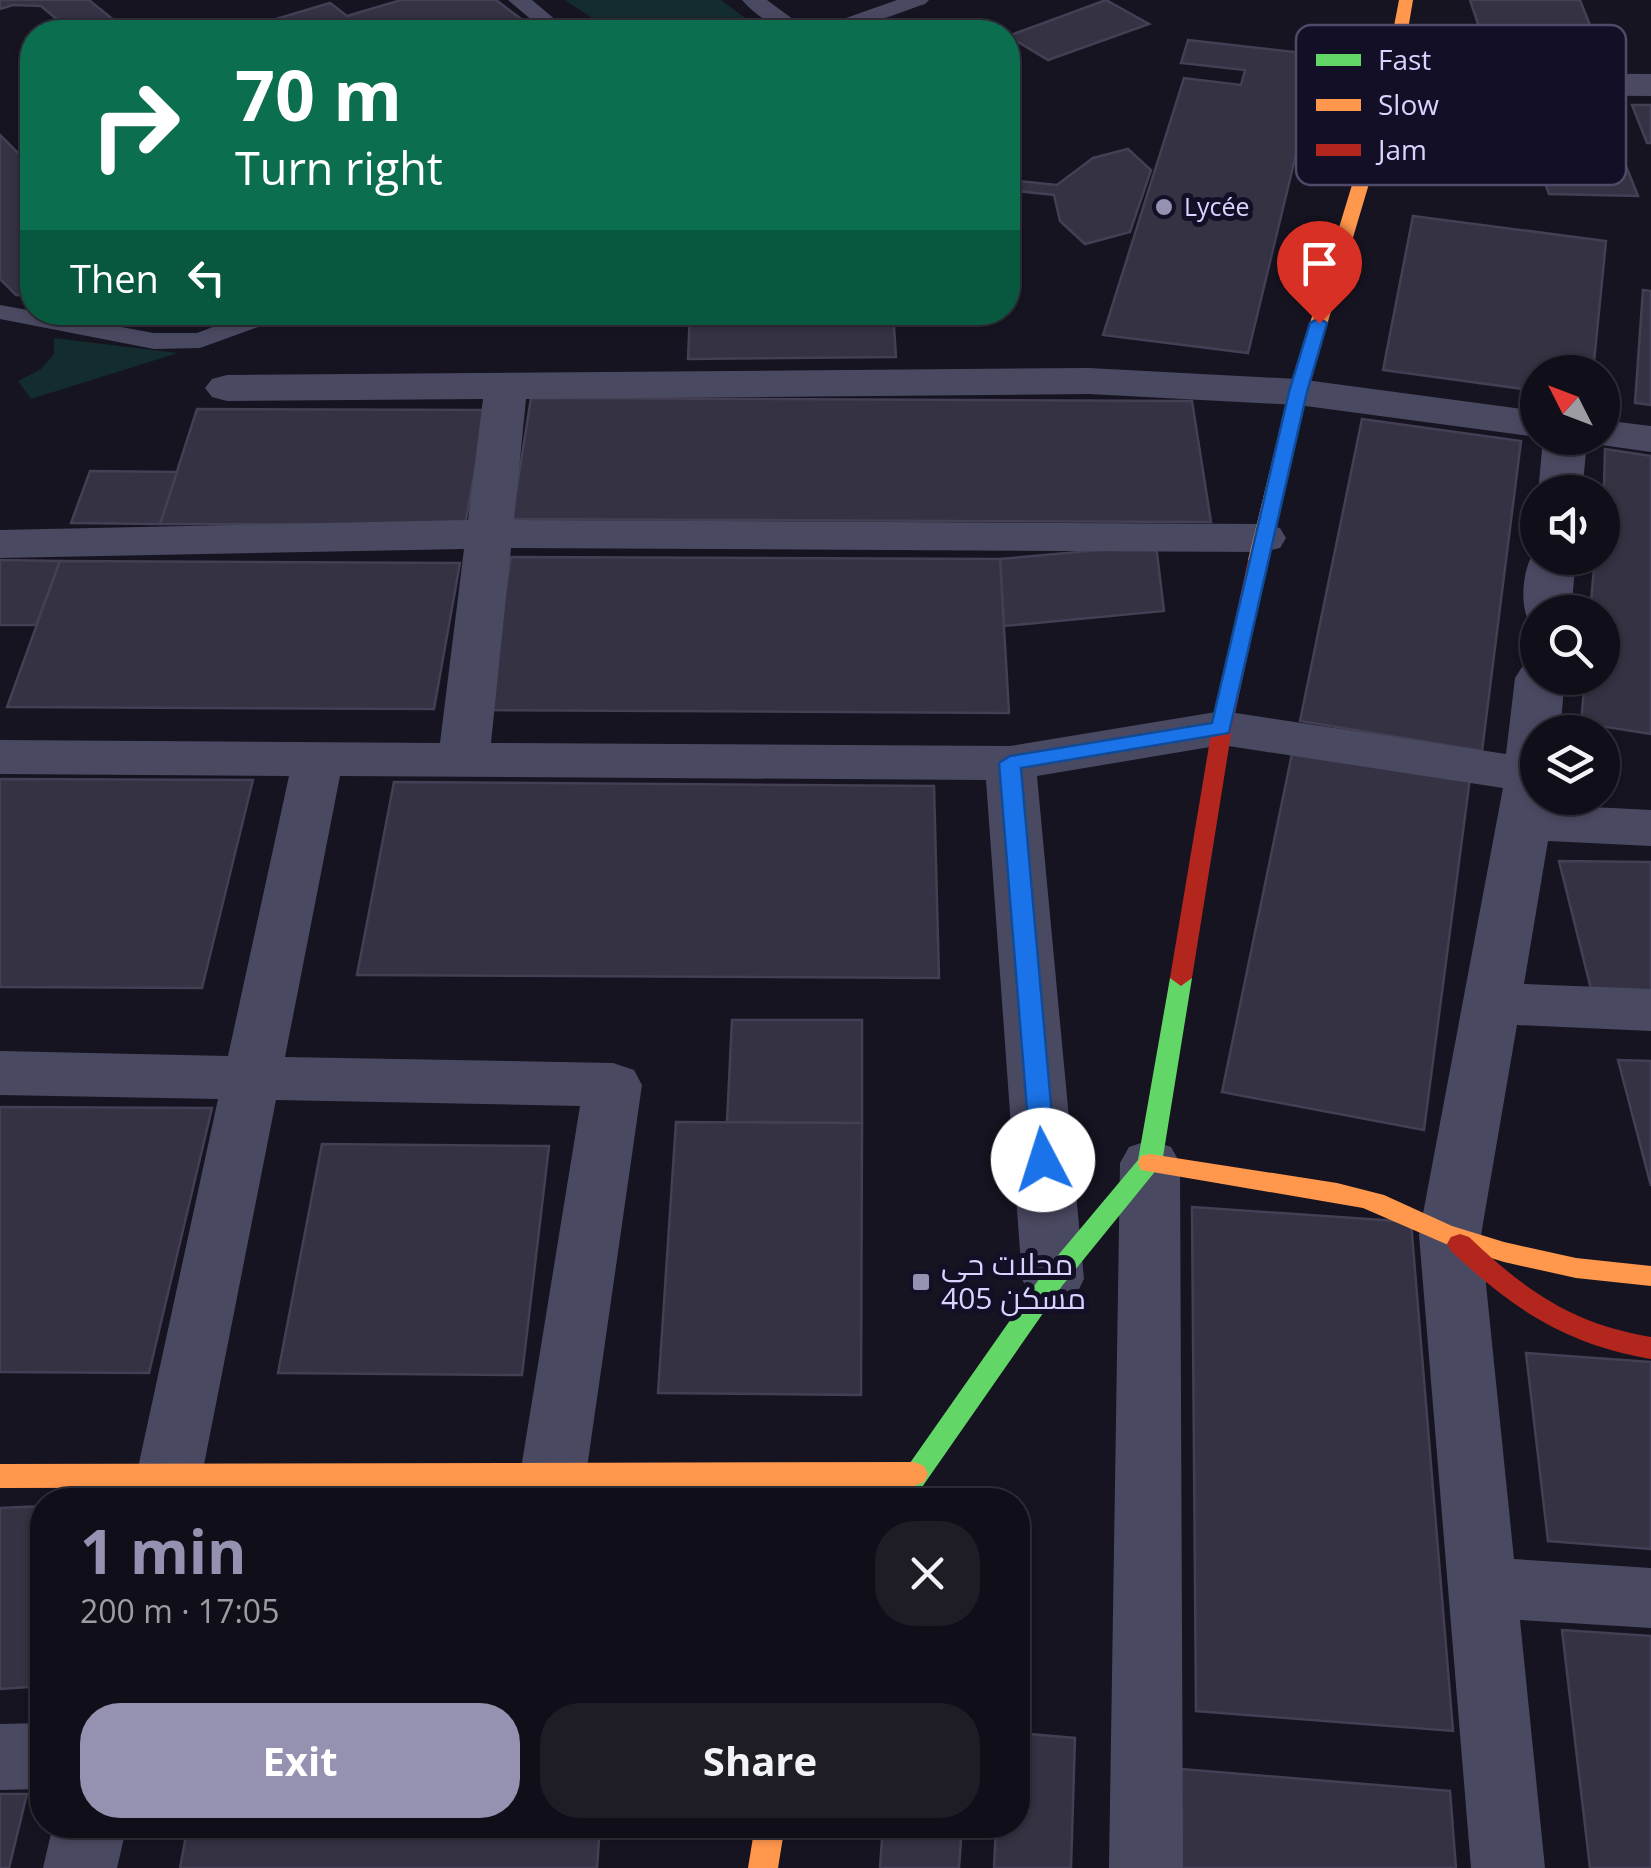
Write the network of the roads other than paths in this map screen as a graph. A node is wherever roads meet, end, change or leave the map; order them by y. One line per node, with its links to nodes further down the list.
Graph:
1 (519, 0): 5 (lane)
2 (754, 0): 6 (lane)
3 (918, 0): 7 (lane)
4 (1406, 0): 8 (main road)
5 (544, 20)
6 (782, 20)
7 (856, 20)
8 (1401, 25)
9 (1626, 85): 10 (street)
10 (1651, 85)
11 (1360, 185): 16 (main road)
12 (69, 325): 13 (lane)
13 (242, 325)
14 (506, 386): 15 (street); 16 (street); 20 (street)
15 (226, 388)
16 (1298, 392): 17 (street); 21 (main road)
17 (1520, 422)
18 (1620, 435): 19 (street)
19 (1651, 439)
20 (492, 534): 21 (street); 22 (street); 26 (street)
21 (1264, 538): 23 (main road)
22 (0, 544)
23 (1222, 728): 27 (street); 28 (street); 36 (main road)
24 (0, 757): 25 (street)
25 (318, 759): 26 (street); 35 (street)
26 (464, 760): 27 (street)
27 (1010, 763): 39 (street)
28 (1520, 796)
29 (1524, 815): 32 (street)
30 (1597, 815): 31 (street)
31 (1651, 828)
32 (1492, 1002): 33 (street); 37 (street)
33 (1651, 1010)
34 (0, 1073): 35 (street)
35 (251, 1080): 42 (street); 44 (street)
36 (1150, 1163): 37 (main road); 39 (main road); 54 (street)
37 (1450, 1235): 38 (main road); 40 (main road); 46 (street)
38 (1651, 1276)
39 (1054, 1279): 41 (main road)
40 (1651, 1348)
41 (914, 1474): 42 (main road); 45 (main road)
42 (553, 1475): 44 (main road)
43 (0, 1476): 44 (main road)
44 (167, 1488)
45 (905, 1488)
46 (1483, 1587): 47 (street); 55 (street)
47 (1651, 1598)
48 (30, 1756): 49 (street)
49 (0, 1757)
50 (87, 1838): 52 (street)
51 (768, 1838): 53 (main road)
52 (80, 1868)
53 (764, 1868)
54 (1146, 1868)
55 (1508, 1868)

